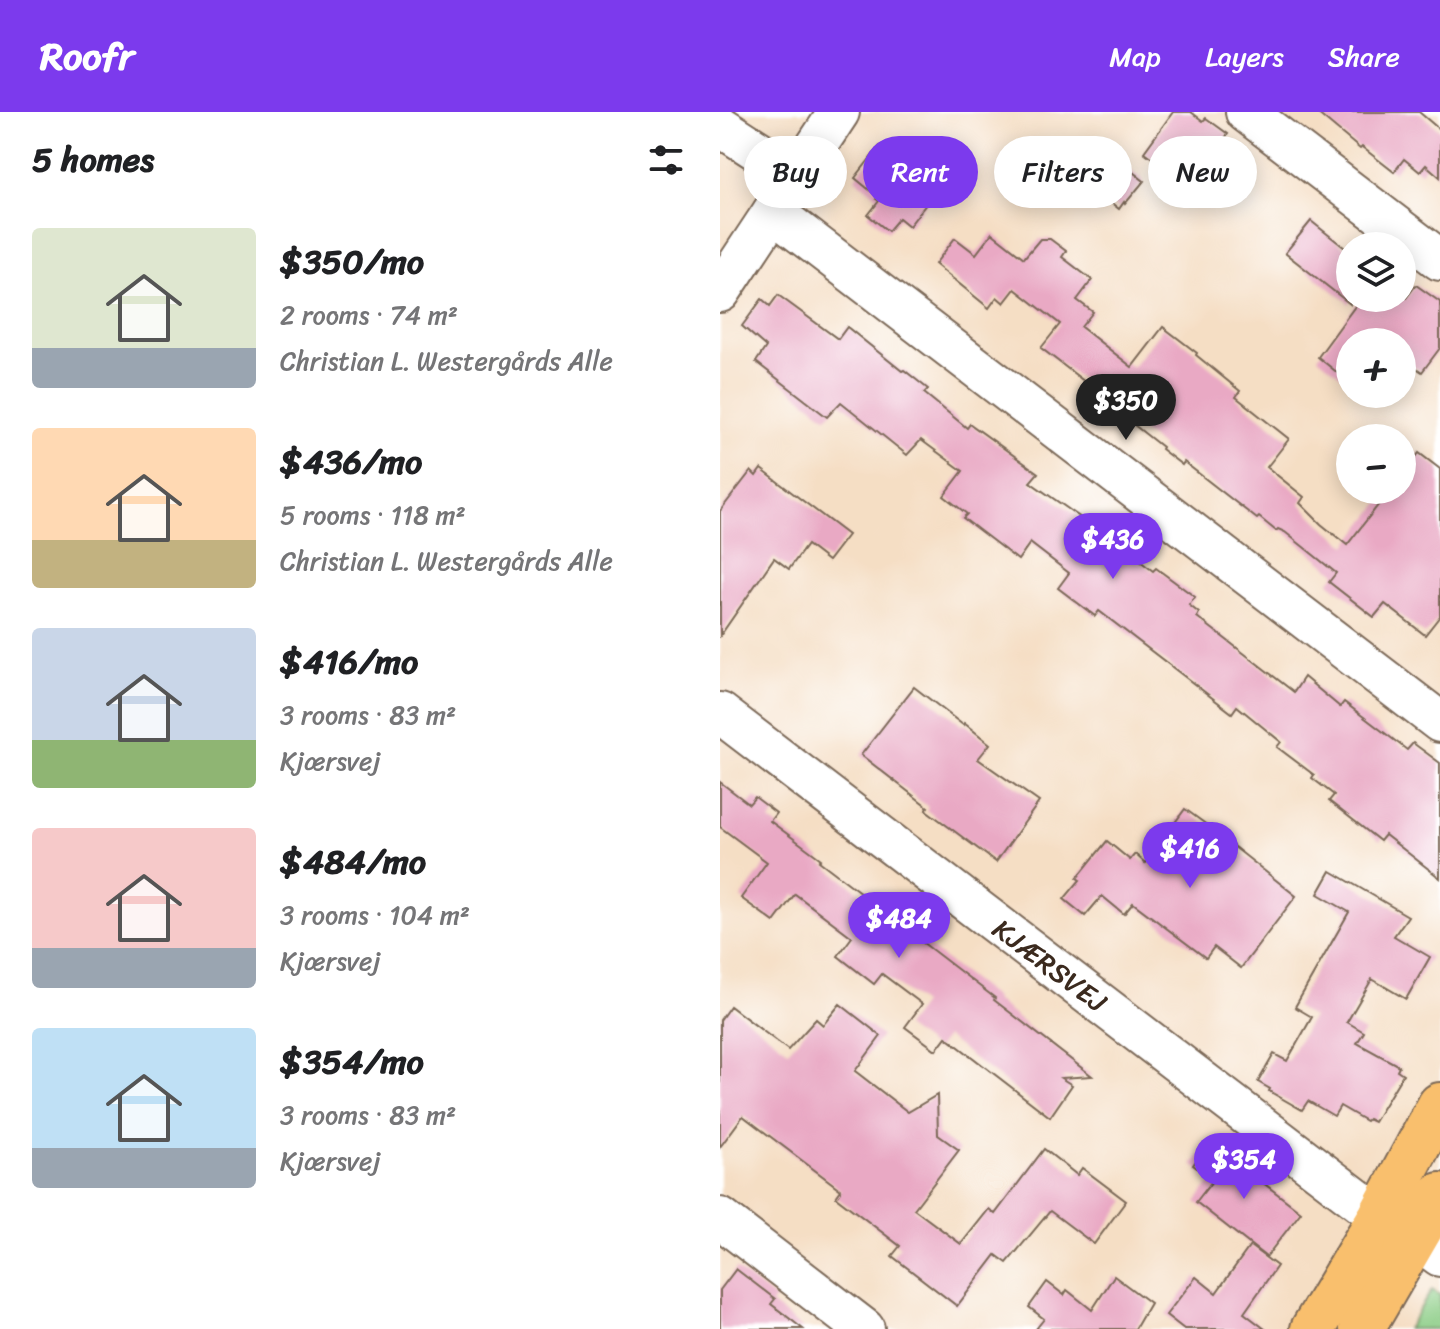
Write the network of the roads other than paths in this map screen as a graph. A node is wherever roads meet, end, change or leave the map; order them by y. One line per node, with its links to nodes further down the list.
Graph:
1 (839, 112): 4 (street)
2 (1246, 112): 9 (street)
3 (720, 126): 5 (street)
4 (823, 136)
5 (744, 142)
6 (776, 208): 7 (street)
7 (773, 212): 8 (street); 12 (street)
8 (731, 253): 10 (street)
9 (1440, 260)
10 (720, 292)
11 (720, 713): 16 (street, KJÆRSVEJ)
12 (1440, 722)
13 (1440, 1105): 16 (main road)
14 (1440, 1195): 16 (main road)
15 (720, 1218): 17 (street)
16 (1412, 1237): 18 (main road); 19 (main road)
17 (864, 1329)
18 (1313, 1329)
19 (1362, 1329)

